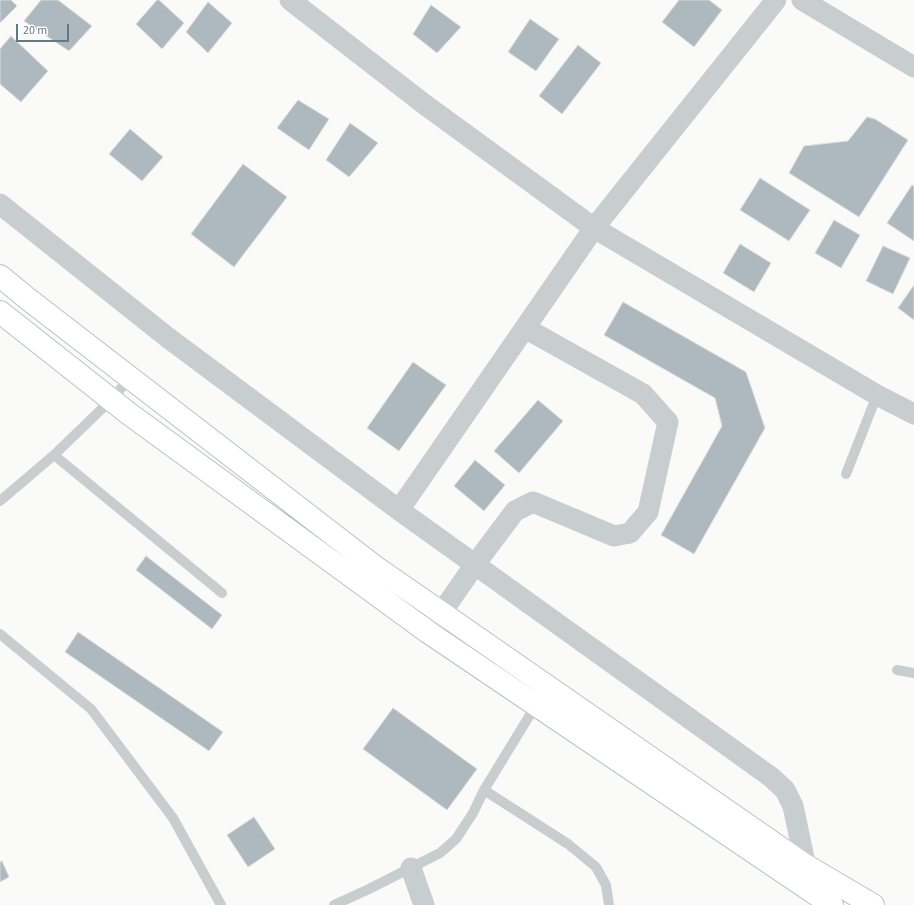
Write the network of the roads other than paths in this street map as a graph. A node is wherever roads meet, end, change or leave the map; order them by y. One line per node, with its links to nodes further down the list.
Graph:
1 (290, 0): 6 (street)
2 (776, 0): 6 (street)
3 (802, 0): 4 (street)
4 (914, 67)
5 (0, 204): 17 (street)
6 (594, 228): 9 (street); 11 (street)
7 (0, 276): 10 (main road)
8 (0, 312): 12 (main road)
9 (525, 328): 17 (street); 18 (street)
10 (130, 378): 12 (lane); 20 (main road)
11 (877, 395): 13 (street); 15 (lane)
12 (111, 400): 14 (lane); 21 (main road)
13 (914, 414)
14 (54, 455): 16 (lane); 19 (lane)
15 (846, 474)
16 (0, 501)
17 (399, 510): 18 (street)
18 (476, 563): 20 (street); 27 (street)
19 (222, 593)
20 (441, 613): 21 (street); 27 (main road)
21 (428, 632): 25 (main road)
22 (0, 634): 30 (lane)
23 (897, 670): 24 (lane)
24 (914, 673)
25 (536, 705): 26 (lane); 29 (main road)
26 (484, 790): 28 (lane); 33 (lane)
27 (805, 865): 29 (street); 35 (main road)
28 (411, 868): 31 (lane); 32 (street)
29 (811, 892): 34 (main road)
30 (221, 905)
31 (334, 905)
32 (424, 905)
33 (609, 905)
34 (832, 905)
35 (872, 905)

